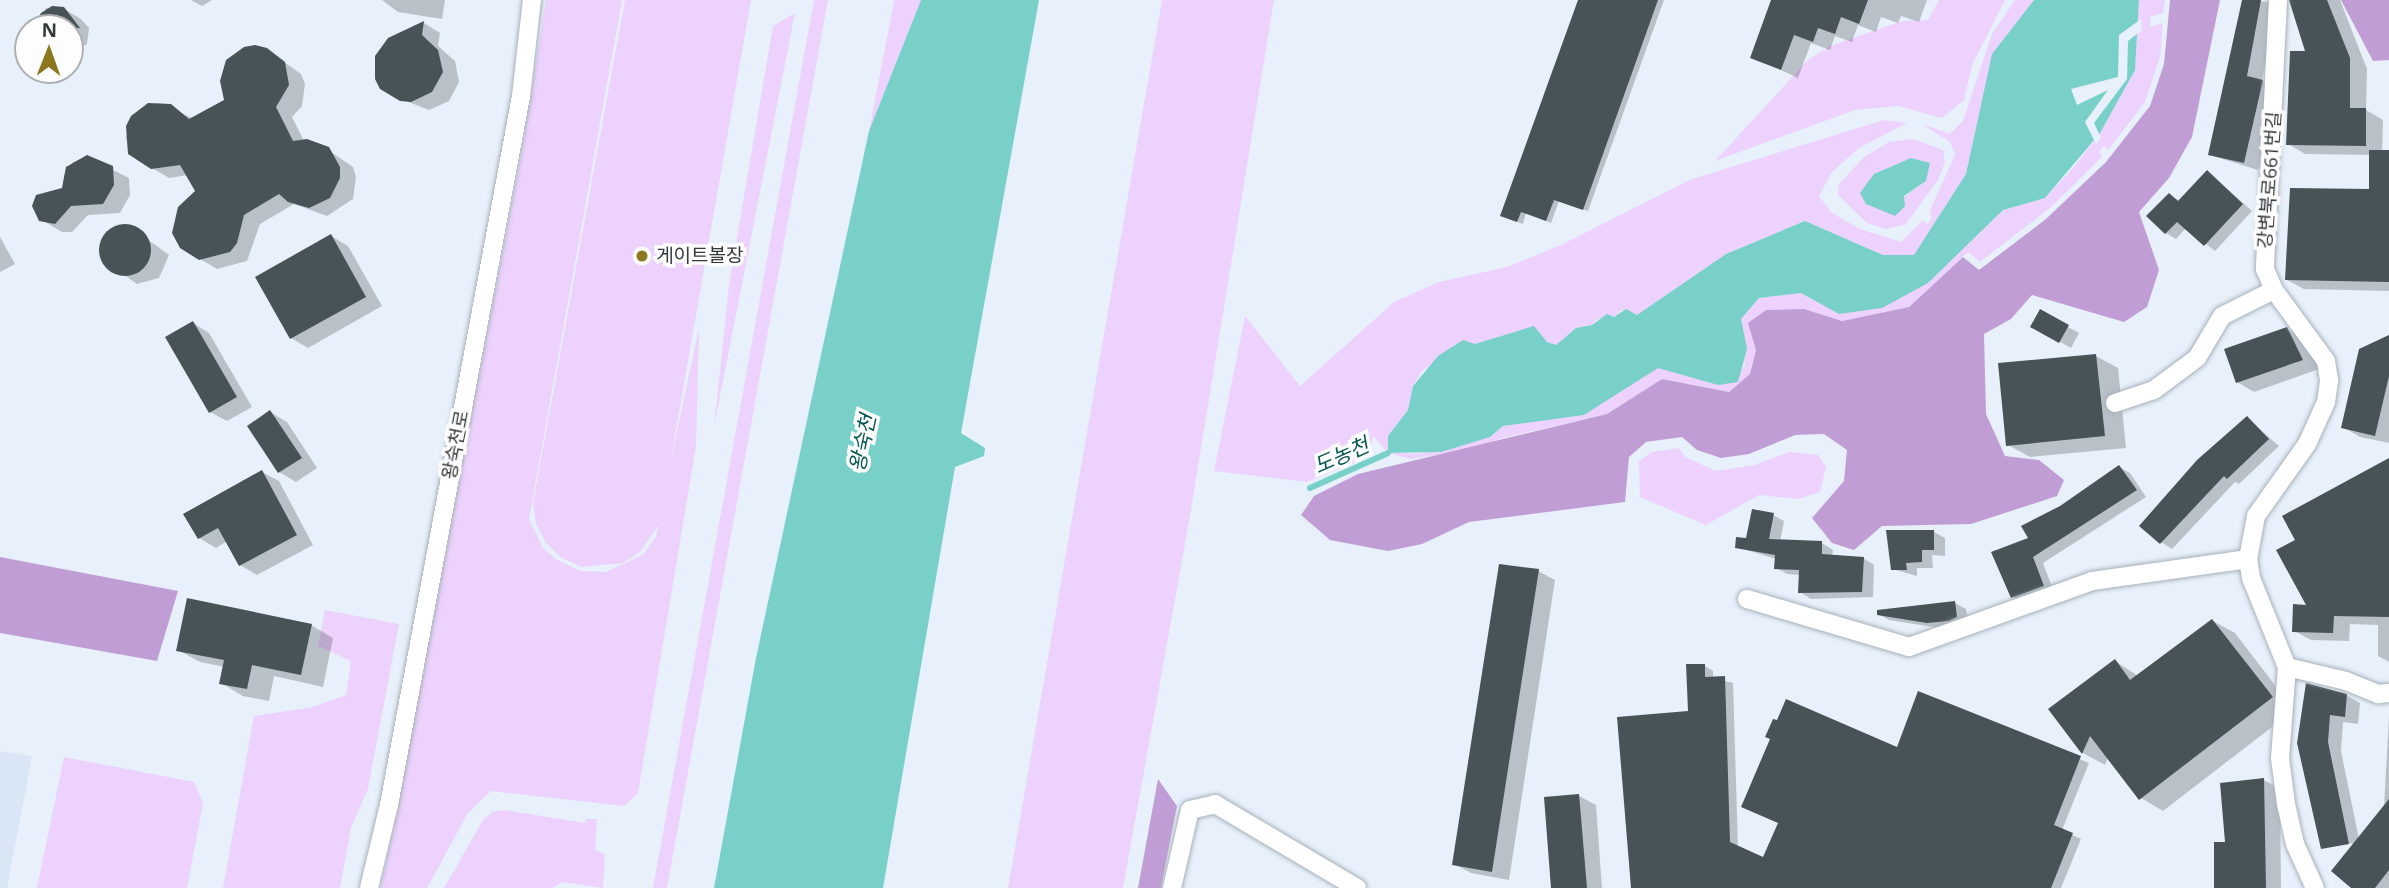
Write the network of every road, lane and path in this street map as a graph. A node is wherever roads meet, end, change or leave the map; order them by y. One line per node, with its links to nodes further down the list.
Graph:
1 (532, 0): 9 (street, 왕숙천로)
2 (2278, 0): 3 (street, 강변북로661번길)
3 (2274, 290): 4 (street); 5 (street, 강변북로661번길)
4 (2115, 403)
5 (2248, 559): 6 (street); 7 (street)
6 (1746, 599)
7 (2287, 667): 8 (street); 12 (street)
8 (2389, 692)
9 (369, 888)
10 (1172, 888): 11 (street)
11 (1357, 888)
12 (2315, 888)

